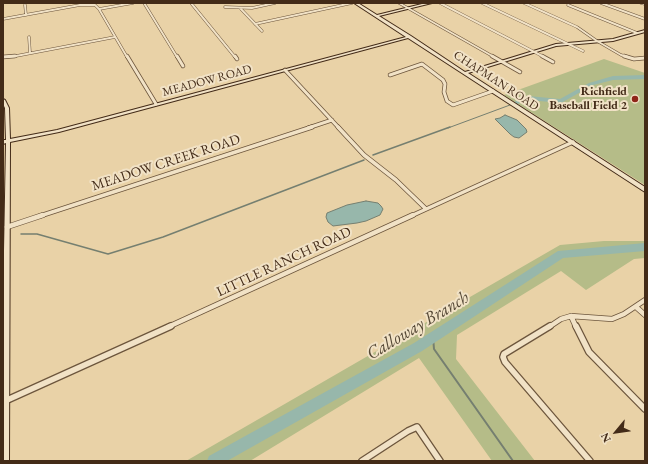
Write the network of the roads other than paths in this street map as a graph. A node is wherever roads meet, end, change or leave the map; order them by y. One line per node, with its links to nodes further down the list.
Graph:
1 (133, 3): 21 (street)
2 (144, 3): 43 (street)
3 (191, 3): 40 (street)
4 (275, 3): 19 (street)
5 (352, 3): 26 (street)
6 (356, 3): 23 (street, CHAPMAN ROAD)
7 (399, 3): 20 (street)
8 (430, 3): 20 (street)
9 (440, 3): 36 (street)
10 (482, 3): 34 (street)
11 (524, 3): 33 (street)
12 (572, 3): 29 (street)
13 (602, 3): 25 (street)
14 (641, 3): 16 (street)
15 (79, 4): 21 (street); 22 (street)
16 (645, 4)
17 (26, 5): 22 (street)
18 (225, 7): 19 (street)
19 (240, 8): 26 (street)
20 (408, 8): 23 (street); 41 (street)
21 (99, 9): 31 (street)
22 (26, 15): 24 (street)
23 (376, 16): 32 (street, CHAPMAN ROAD)
24 (3, 19)
25 (645, 20)
26 (256, 24): 27 (street)
27 (262, 31)
28 (645, 31): 29 (street)
29 (637, 33): 33 (street)
30 (28, 37): 37 (street)
31 (115, 37): 37 (street); 50 (street)
32 (410, 37): 44 (street, MEADOW ROAD); 46 (street, CHAPMAN ROAD)
33 (597, 41): 34 (street); 39 (street)
34 (566, 43): 35 (street); 36 (street)
35 (583, 51)
36 (533, 52): 41 (street); 42 (street)
37 (30, 53): 38 (street)
38 (3, 57)
39 (645, 58)
40 (236, 59)
41 (501, 62): 45 (street); 46 (street)
42 (553, 62)
43 (183, 66)
44 (285, 70): 50 (street, MEADOW ROAD); 51 (street)
45 (520, 72)
46 (466, 73): 48 (street, CHAPMAN ROAD)
47 (390, 75): 48 (street)
48 (493, 91): 53 (street, CHAPMAN ROAD)
49 (3, 100): 52 (street)
50 (156, 104): 52 (street, MEADOW ROAD)
51 (332, 120): 55 (street); 56 (street, MEADOW CREEK ROAD)
52 (6, 141): 56 (street)
53 (573, 142): 54 (street, CHAPMAN ROAD); 55 (street, LITTLE RANCH ROAD)
54 (645, 190)
55 (426, 209): 62 (street, LITTLE RANCH ROAD)
56 (7, 228): 61 (street)
57 (645, 300): 58 (street)
58 (636, 307): 59 (street); 60 (street)
59 (645, 315)
60 (571, 316): 63 (street); 67 (street)
61 (4, 366): 62 (street)
62 (5, 401): 64 (street)
63 (645, 408)
64 (5, 461)
65 (362, 461): 66 (street)
66 (440, 461)
67 (590, 461)

